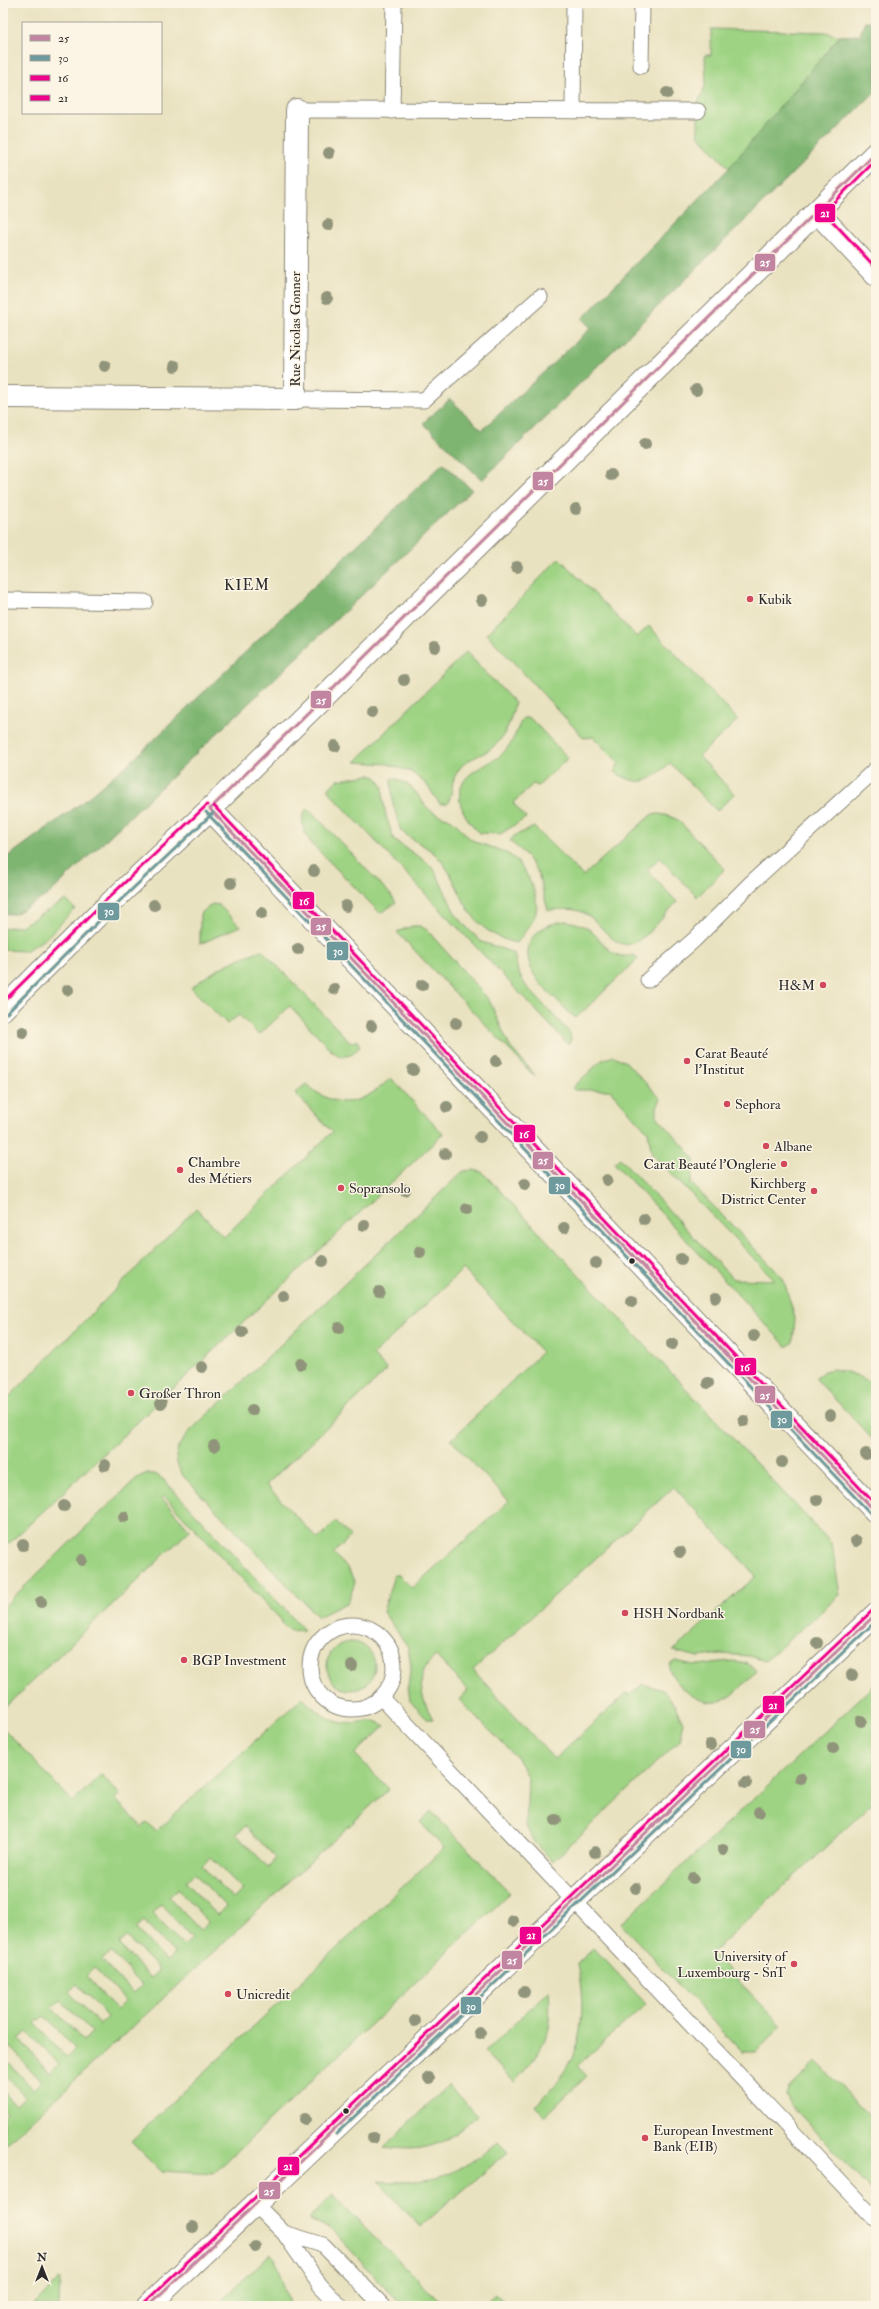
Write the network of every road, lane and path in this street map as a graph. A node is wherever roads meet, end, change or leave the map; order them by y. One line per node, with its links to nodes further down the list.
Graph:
1 (394, 3): 6 (lane)
2 (574, 3): 7 (lane)
3 (642, 3): 4 (lane)
4 (641, 66)
5 (297, 110): 6 (lane); 14 (street, Rue Nicolas Gonner)
6 (392, 111): 7 (lane)
7 (573, 111): 8 (lane)
8 (698, 111)
9 (876, 154): 10 (street)
10 (817, 212): 11 (street); 18 (street)
11 (876, 275)
12 (540, 297): 14 (lane)
13 (3, 397): 14 (street, Rue Nicolas Gonner)
14 (295, 399)
15 (3, 600): 16 (lane)
16 (145, 602)
17 (876, 769): 19 (lane)
18 (210, 809): 20 (street); 21 (street)
19 (648, 980)
20 (3, 1009)
21 (876, 1512)
22 (876, 1614): 24 (street)
23 (381, 1697): 23 (lane); 24 (lane)
24 (574, 1901): 25 (street); 26 (lane)
25 (255, 2204): 27 (lane); 28 (street)
26 (876, 2220)
27 (284, 2233): 29 (lane); 30 (lane)
28 (148, 2306)
29 (340, 2306)
30 (383, 2306)

